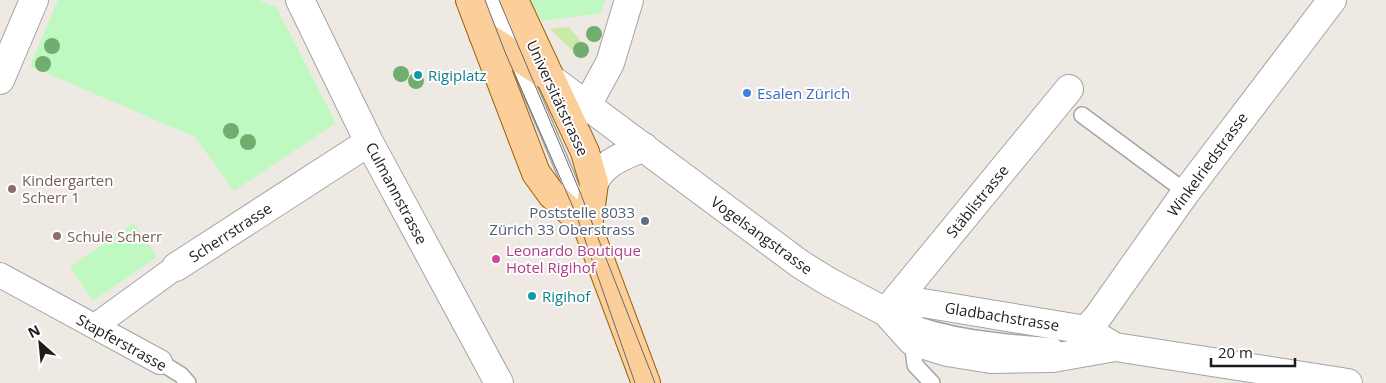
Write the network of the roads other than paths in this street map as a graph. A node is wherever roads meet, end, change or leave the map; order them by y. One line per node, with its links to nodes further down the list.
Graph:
1 (34, 0): 11 (street)
2 (300, 0): 15 (street, Culmannstrasse)
3 (470, 0): 8 (main road, Universitätstrasse)
4 (492, 0): 9 (lane, Universitätstrasse)
5 (514, 0): 10 (main road, Universitätstrasse)
6 (629, 0): 14 (street)
7 (1332, 0): 18 (street, Winkelriedstrasse)
8 (483, 35): 9 (main road); 19 (main road, Universitätstrasse)
9 (514, 54): 10 (main road); 19 (lane, Universitätstrasse)
10 (550, 78): 14 (main road, Universitätstrasse)
11 (0, 80)
12 (1069, 90): 22 (street, Stäblistrasse)
13 (1082, 115): 18 (lane)
14 (580, 116): 16 (street, Vogelsangstrasse); 17 (main road, Universitätstrasse)
15 (369, 142): 20 (street, Scherrstrasse); 29 (street, Culmannstrasse)
16 (644, 147): 17 (street); 22 (street, Vogelsangstrasse)
17 (594, 183): 19 (main road, Universitätstrasse)
18 (1186, 192): 24 (street, Winkelriedstrasse)
19 (588, 228): 30 (main road, Universitätstrasse)
20 (176, 267): 23 (street, Scherrstrasse)
21 (0, 275): 23 (street, Stapferstrasse)
22 (886, 312): 24 (street, Gladbachstrasse); 25 (street); 26 (lane, Gladbachstrasse)
23 (95, 326): 27 (street, Stapferstrasse)
24 (1086, 330): 26 (street, Gladbachstrasse)
25 (912, 341): 26 (street, Gladbachstrasse); 31 (lane)
26 (1115, 347): 32 (street, Gladbachstrasse)
27 (160, 362): 28 (lane, Stapferstrasse)
28 (188, 383)
29 (499, 383)
30 (646, 383)
31 (932, 383)
32 (1348, 383)

